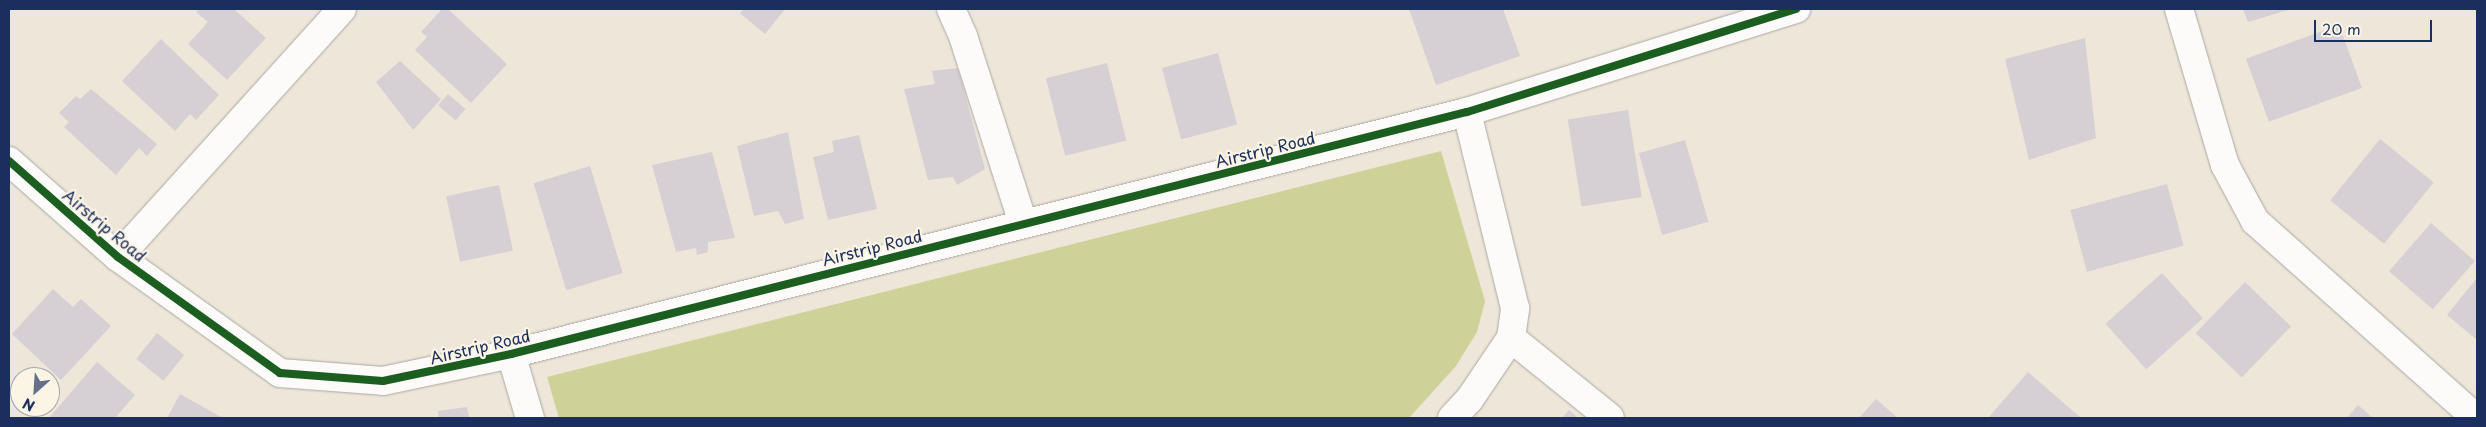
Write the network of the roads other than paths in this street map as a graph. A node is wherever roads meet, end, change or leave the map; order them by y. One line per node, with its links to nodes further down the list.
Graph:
1 (342, 9): 8 (street)
2 (951, 9): 7 (street)
3 (1796, 9): 5 (street, Airstrip Road)
4 (2178, 9): 14 (street)
5 (1467, 112): 7 (street, Airstrip Road); 9 (street)
6 (9, 161): 8 (street, Airstrip Road)
7 (1024, 223): 10 (street, Airstrip Road)
8 (118, 258): 10 (street, Airstrip Road)
9 (1511, 338): 12 (street); 13 (street)
10 (511, 354): 11 (street)
11 (530, 418)
12 (1452, 418)
13 (1610, 418)
14 (2476, 418)

